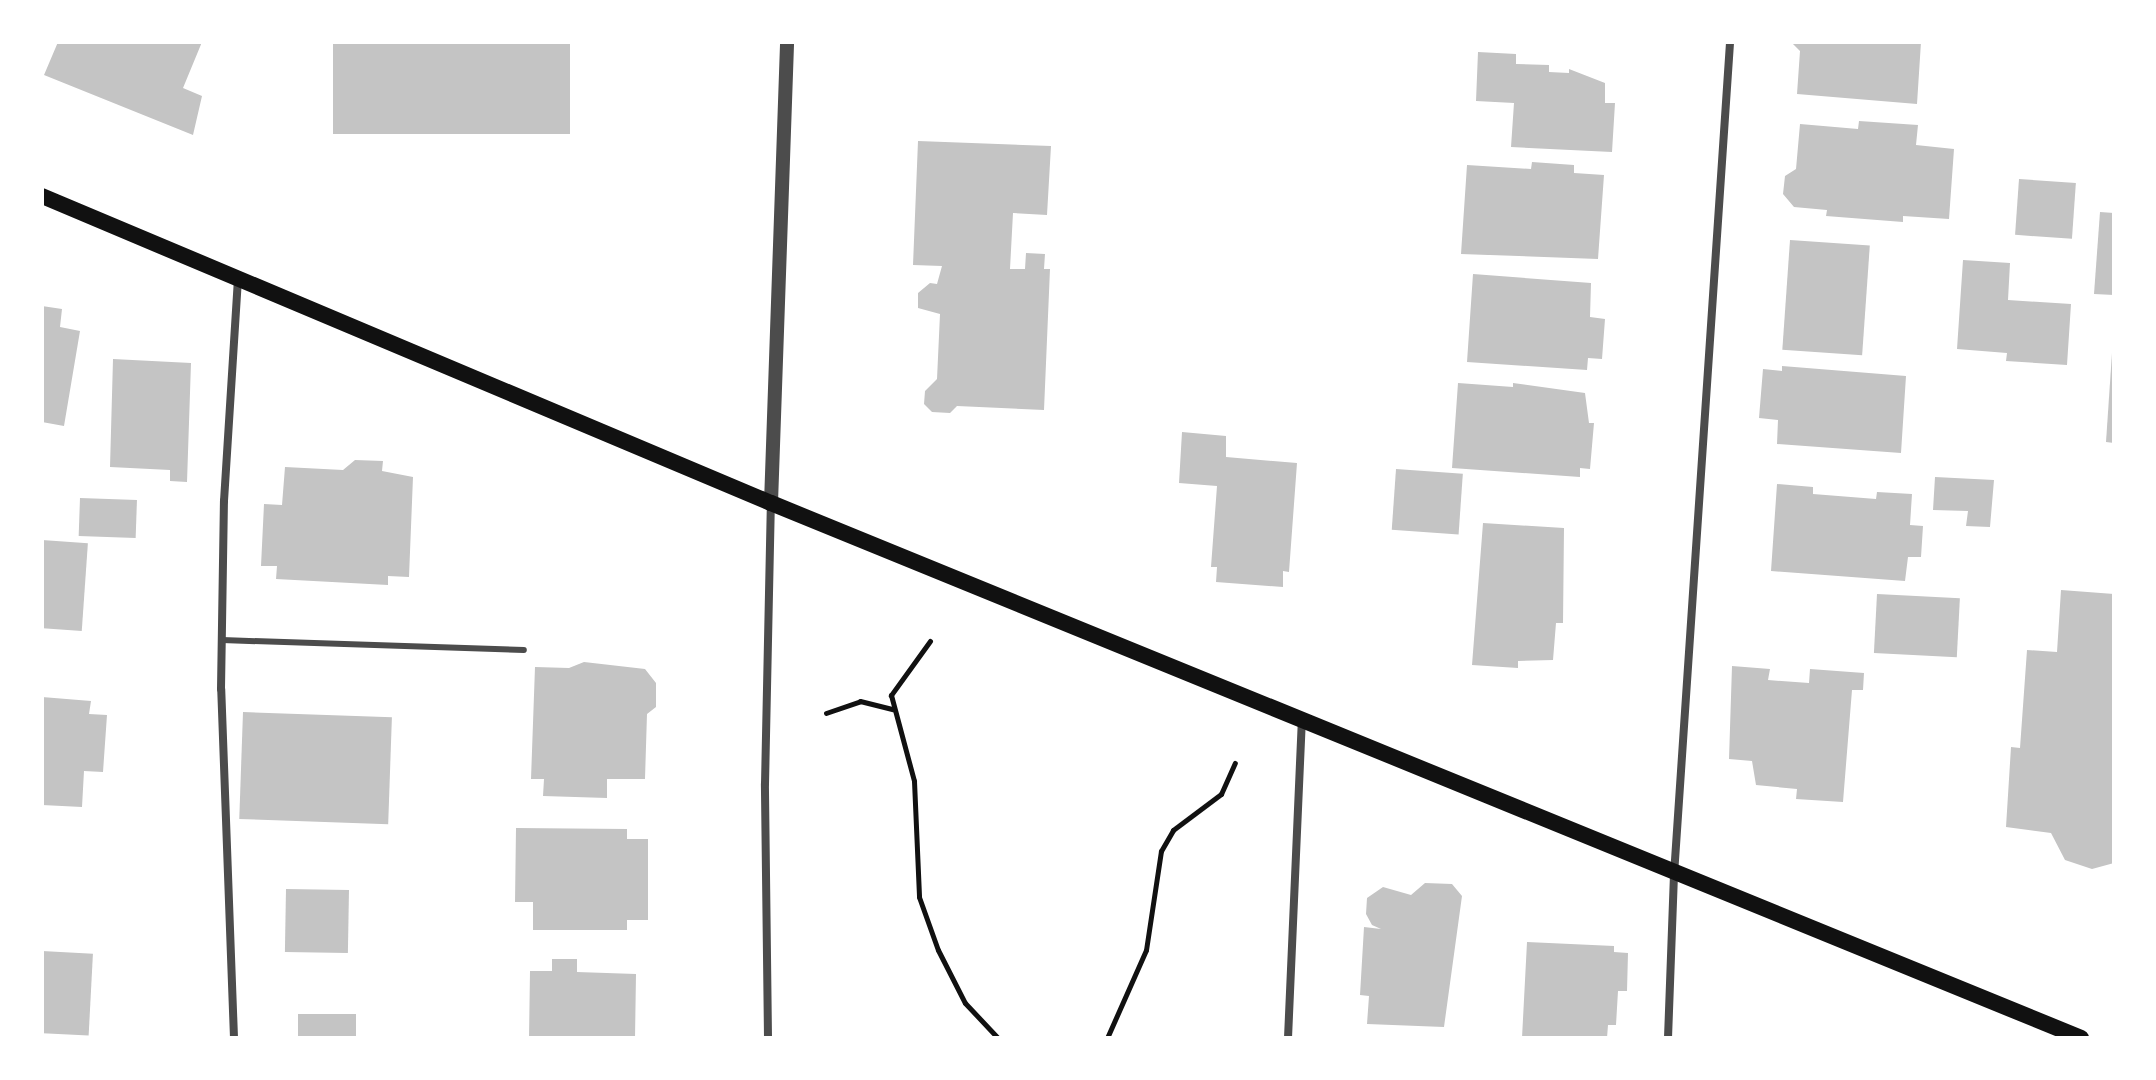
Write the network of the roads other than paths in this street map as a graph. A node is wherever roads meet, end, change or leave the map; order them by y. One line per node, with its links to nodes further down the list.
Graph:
1 (787, 42): 5 (street)
2 (1730, 42): 9 (street)
3 (42, 196): 4 (main road)
4 (238, 279): 5 (main road); 6 (street)
5 (771, 503): 8 (main road); 11 (street)
6 (222, 640): 7 (lane); 10 (street)
7 (524, 650)
8 (1302, 721): 9 (main road); 12 (street)
9 (1674, 875): 13 (street); 14 (main road)
10 (234, 1038)
11 (768, 1038)
12 (1288, 1038)
13 (1668, 1038)
14 (2081, 1038)

